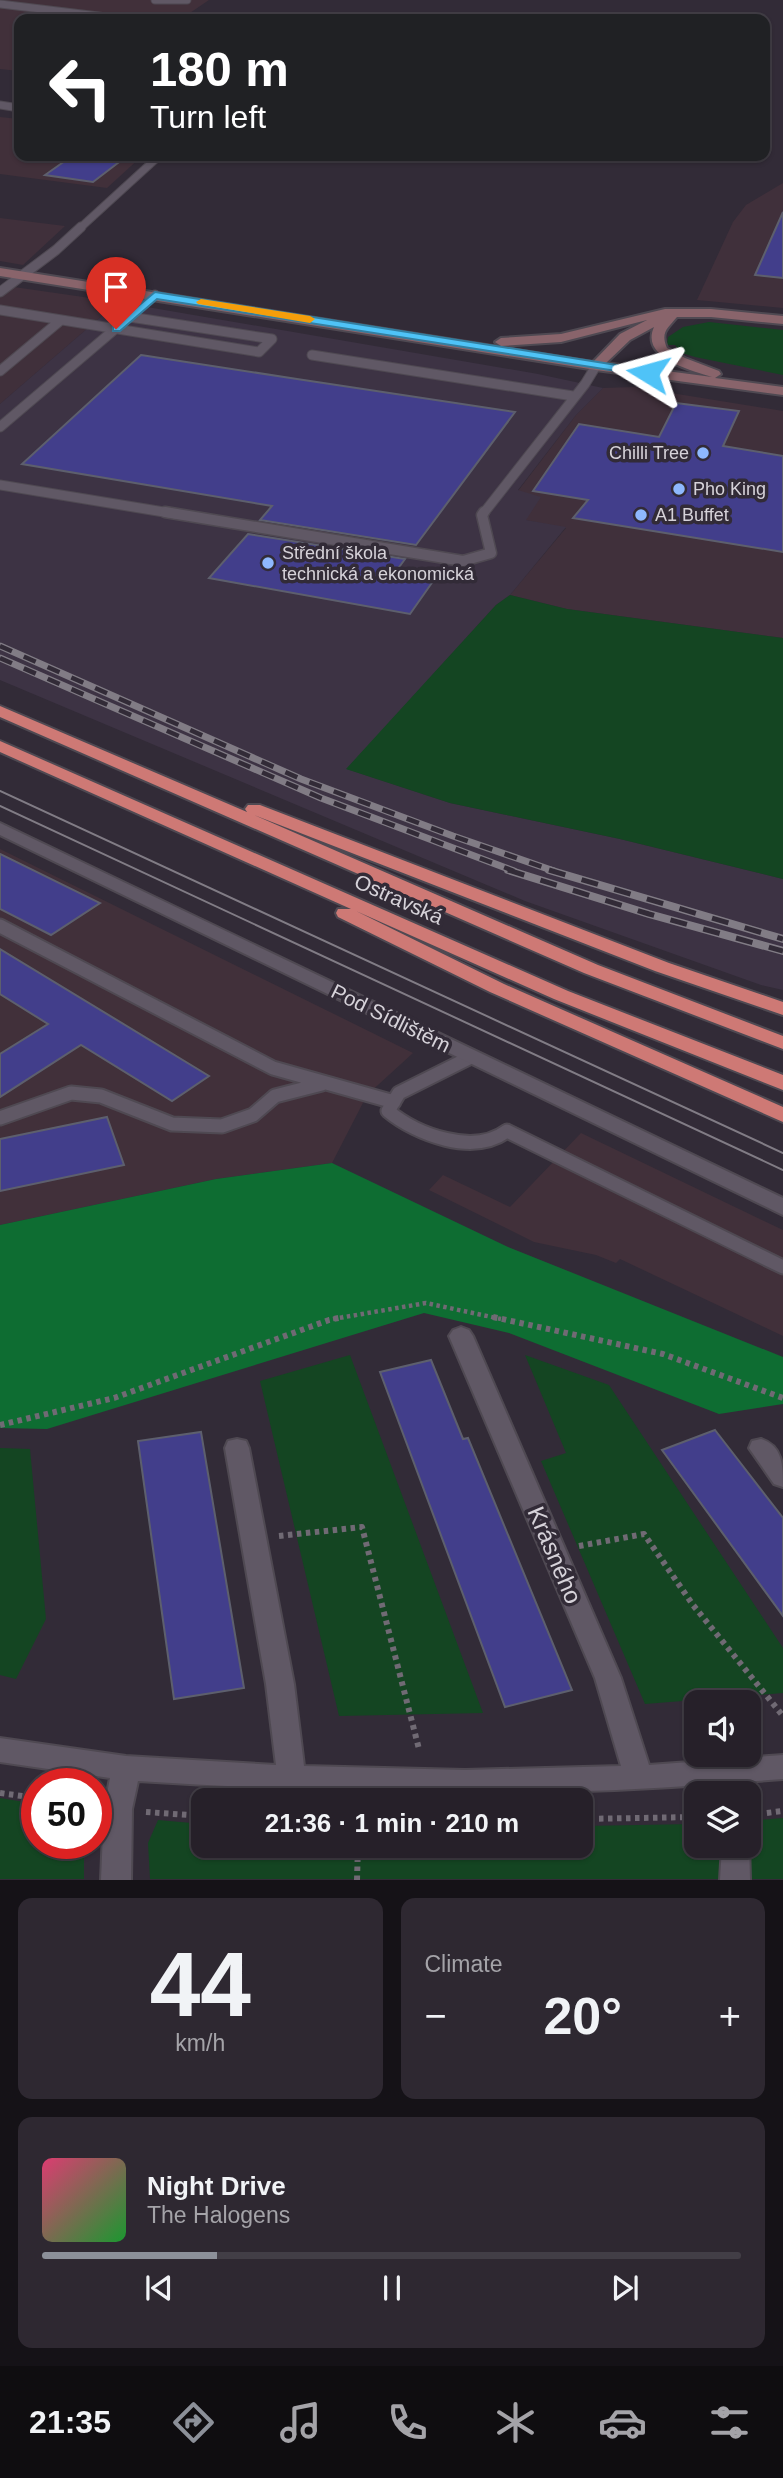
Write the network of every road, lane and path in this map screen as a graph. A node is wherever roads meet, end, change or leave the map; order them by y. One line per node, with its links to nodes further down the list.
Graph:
1 (155, 0): 2 (lane)
2 (187, 0)
3 (0, 4): 4 (lane)
4 (82, 14)
5 (153, 161): 7 (lane)
6 (0, 272): 7 (main road)
7 (24, 276): 8 (lane); 9 (main road)
8 (0, 292)
9 (155, 295): 13 (lane); 17 (main road)
10 (0, 310): 14 (lane)
11 (729, 314): 12 (main road); 15 (main road); 17 (main road)
12 (673, 316): 19 (main road); 21 (main road)
13 (130, 317): 16 (lane); 16 (lane)
14 (61, 320): 16 (lane); 20 (lane)
15 (783, 320)
16 (116, 329): 24 (lane)
17 (426, 340): 19 (main road)
18 (312, 355): 23 (lane)
19 (596, 366): 21 (main road); 23 (lane)
20 (0, 371)
21 (751, 387): 22 (main road)
22 (783, 391)
23 (573, 396): 25 (lane)
24 (0, 426)
25 (0, 485)
26 (0, 711): 28 (highway, Ostravská)
27 (0, 746): 30 (highway, Ostravská)
28 (122, 763): 33 (highway); 34 (highway, Ostravská)
29 (0, 828): 35 (street, Pod Sídlištěm)
30 (225, 846): 36 (highway, Ostravská); 39 (highway)
31 (0, 926): 32 (lane)
32 (6, 936): 37 (lane)
33 (783, 1009)
34 (783, 1043)
35 (471, 1057): 38 (lane); 41 (street, Pod Sídlištěm)
36 (783, 1083)
37 (322, 1084): 38 (lane); 40 (lane)
38 (394, 1102): 42 (lane)
39 (783, 1115)
40 (0, 1118)
41 (783, 1207)
42 (783, 1267)
43 (460, 1336): 57 (street, Krásného)
44 (783, 1398): 45 (path)
45 (0, 1425)
46 (237, 1448): 49 (street)
47 (761, 1448): 48 (street)
48 (783, 1477)
49 (254, 1539): 52 (path); 56 (street)
50 (595, 1543): 51 (path)
51 (783, 1716)
52 (419, 1748)
53 (0, 1750): 55 (street)
54 (783, 1767): 59 (street)
55 (126, 1768): 56 (street); 62 (street)
56 (291, 1778): 57 (street)
57 (639, 1778): 58 (street)
58 (693, 1781)
59 (736, 1781)
60 (0, 1793): 61 (path)
61 (21, 1796)
62 (118, 1809): 64 (path); 70 (street)
63 (783, 1811): 65 (path)
64 (191, 1814)
65 (761, 1814)
66 (684, 1817): 67 (path)
67 (593, 1819)
68 (358, 1858): 71 (path)
69 (736, 1858): 72 (street)
70 (116, 1880)
71 (357, 1880)
72 (735, 1880)

